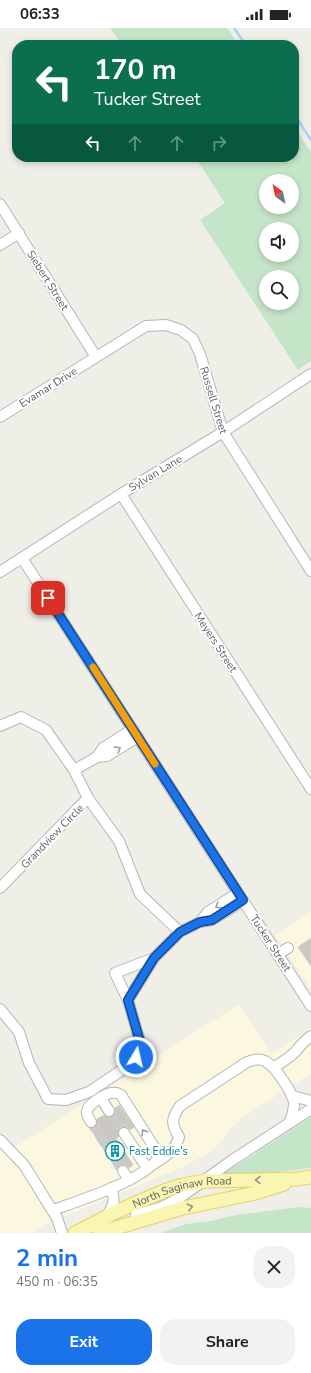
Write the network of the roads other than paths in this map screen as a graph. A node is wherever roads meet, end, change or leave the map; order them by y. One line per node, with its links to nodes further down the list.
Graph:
1 (0, 204): 2 (street, Siebert Street)
2 (19, 233): 3 (street); 4 (street, Siebert Street)
3 (0, 245)
4 (96, 357): 6 (street, Evamar Drive); 7 (street, Russell Street)
5 (311, 374): 7 (street, Sylvan Lane)
6 (0, 417)
7 (222, 432): 8 (street, Sylvan Lane); 10 (street, Russell Street)
8 (121, 494): 9 (street, Sylvan Lane); 15 (street, Meyers Street)
9 (22, 558): 11 (street, Sylvan Lane); 13 (street, Tucker Street)
10 (311, 571)
11 (0, 572)
12 (0, 726): 14 (street)
13 (135, 733): 14 (street); 18 (street, Tucker Street)
14 (74, 770): 16 (street)
15 (311, 789)
16 (88, 798): 17 (street, Grandview Circle); 19 (street, Grandview Circle)
17 (0, 888)
18 (241, 897): 19 (street); 21 (street, Tucker Street)
19 (180, 932): 22 (street)
20 (288, 948): 21 (street)
21 (278, 954): 24 (street, Tucker Street)
22 (154, 958): 23 (street); 23 (street)
23 (128, 1000): 25 (street)
24 (311, 1006)
25 (0, 1009)
26 (311, 1036): 27 (street)
27 (274, 1068): 28 (street); 37 (street)
28 (292, 1096): 30 (street); 34 (street)
29 (101, 1098): 32 (street); 33 (street); 37 (street, one-way to 29)
30 (311, 1101)
31 (311, 1108): 34 (street)
32 (109, 1111)
33 (91, 1122)
34 (290, 1122): 40 (street)
35 (124, 1133): 37 (street)
36 (0, 1140): 43 (street)
37 (151, 1166): 41 (street)
38 (311, 1177): 39 (main road, North Saginaw Road)
39 (297, 1179): 40 (main road, North Saginaw Road, one-way to 40); 48 (main road, North Saginaw Road, one-way to 39)
40 (204, 1181): 42 (main road, North Saginaw Road); 47 (street)
41 (113, 1187): 42 (street); 43 (street); 44 (street)
42 (132, 1205): 44 (main road, North Saginaw Road)
43 (53, 1210): 45 (street)
44 (106, 1216): 46 (main road, North Saginaw Road)
45 (62, 1233)
46 (75, 1233)
47 (82, 1233)
48 (99, 1233)

